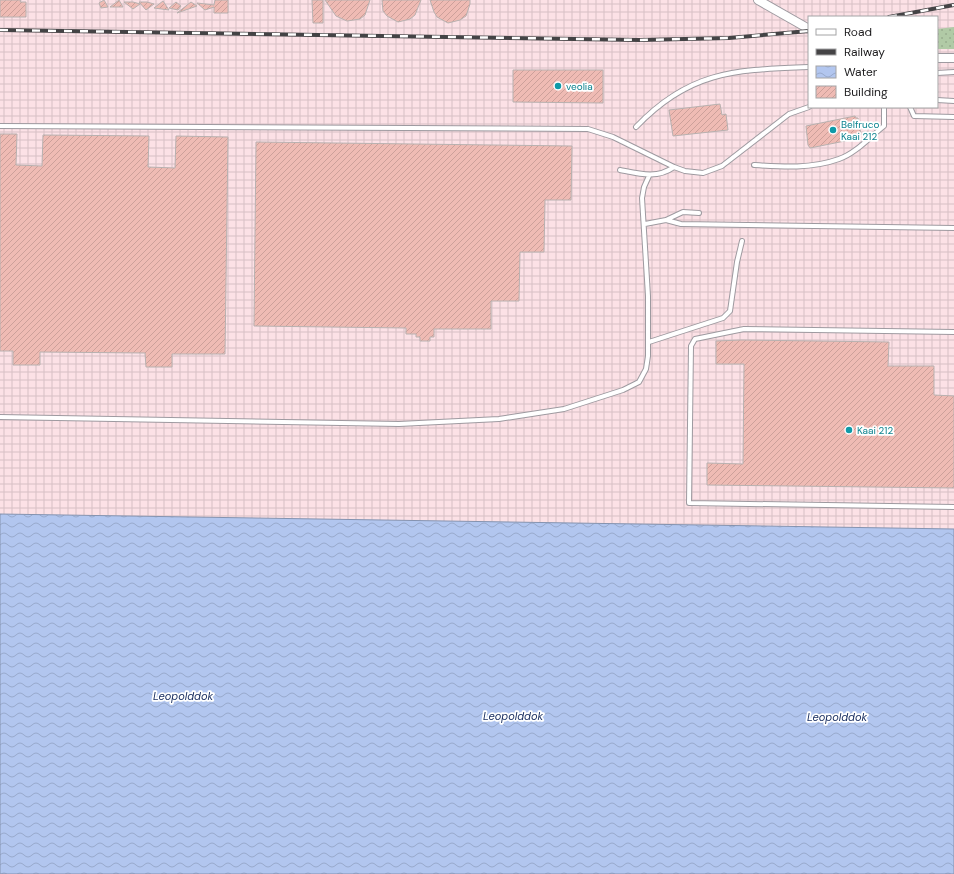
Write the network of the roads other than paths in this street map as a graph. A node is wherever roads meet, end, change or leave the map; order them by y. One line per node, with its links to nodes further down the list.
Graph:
1 (758, 0): 2 (street)
2 (808, 28)
3 (938, 58): 4 (street)
4 (954, 58)
5 (808, 66): 15 (lane)
6 (954, 72): 7 (lane)
7 (938, 73)
8 (938, 100): 9 (lane)
9 (954, 101)
10 (808, 107): 17 (lane)
11 (884, 108): 16 (lane)
12 (910, 108): 13 (lane)
13 (954, 117)
14 (0, 126): 17 (lane)
15 (636, 127)
16 (754, 165)
17 (674, 167): 19 (lane)
18 (620, 170): 19 (lane)
19 (649, 176): 22 (lane)
20 (699, 213): 21 (lane)
21 (666, 220): 22 (lane); 23 (lane)
22 (645, 224): 26 (lane)
23 (954, 228)
24 (742, 241): 26 (lane)
25 (954, 332): 28 (lane)
26 (649, 342): 27 (lane)
27 (0, 417)
28 (954, 507)

